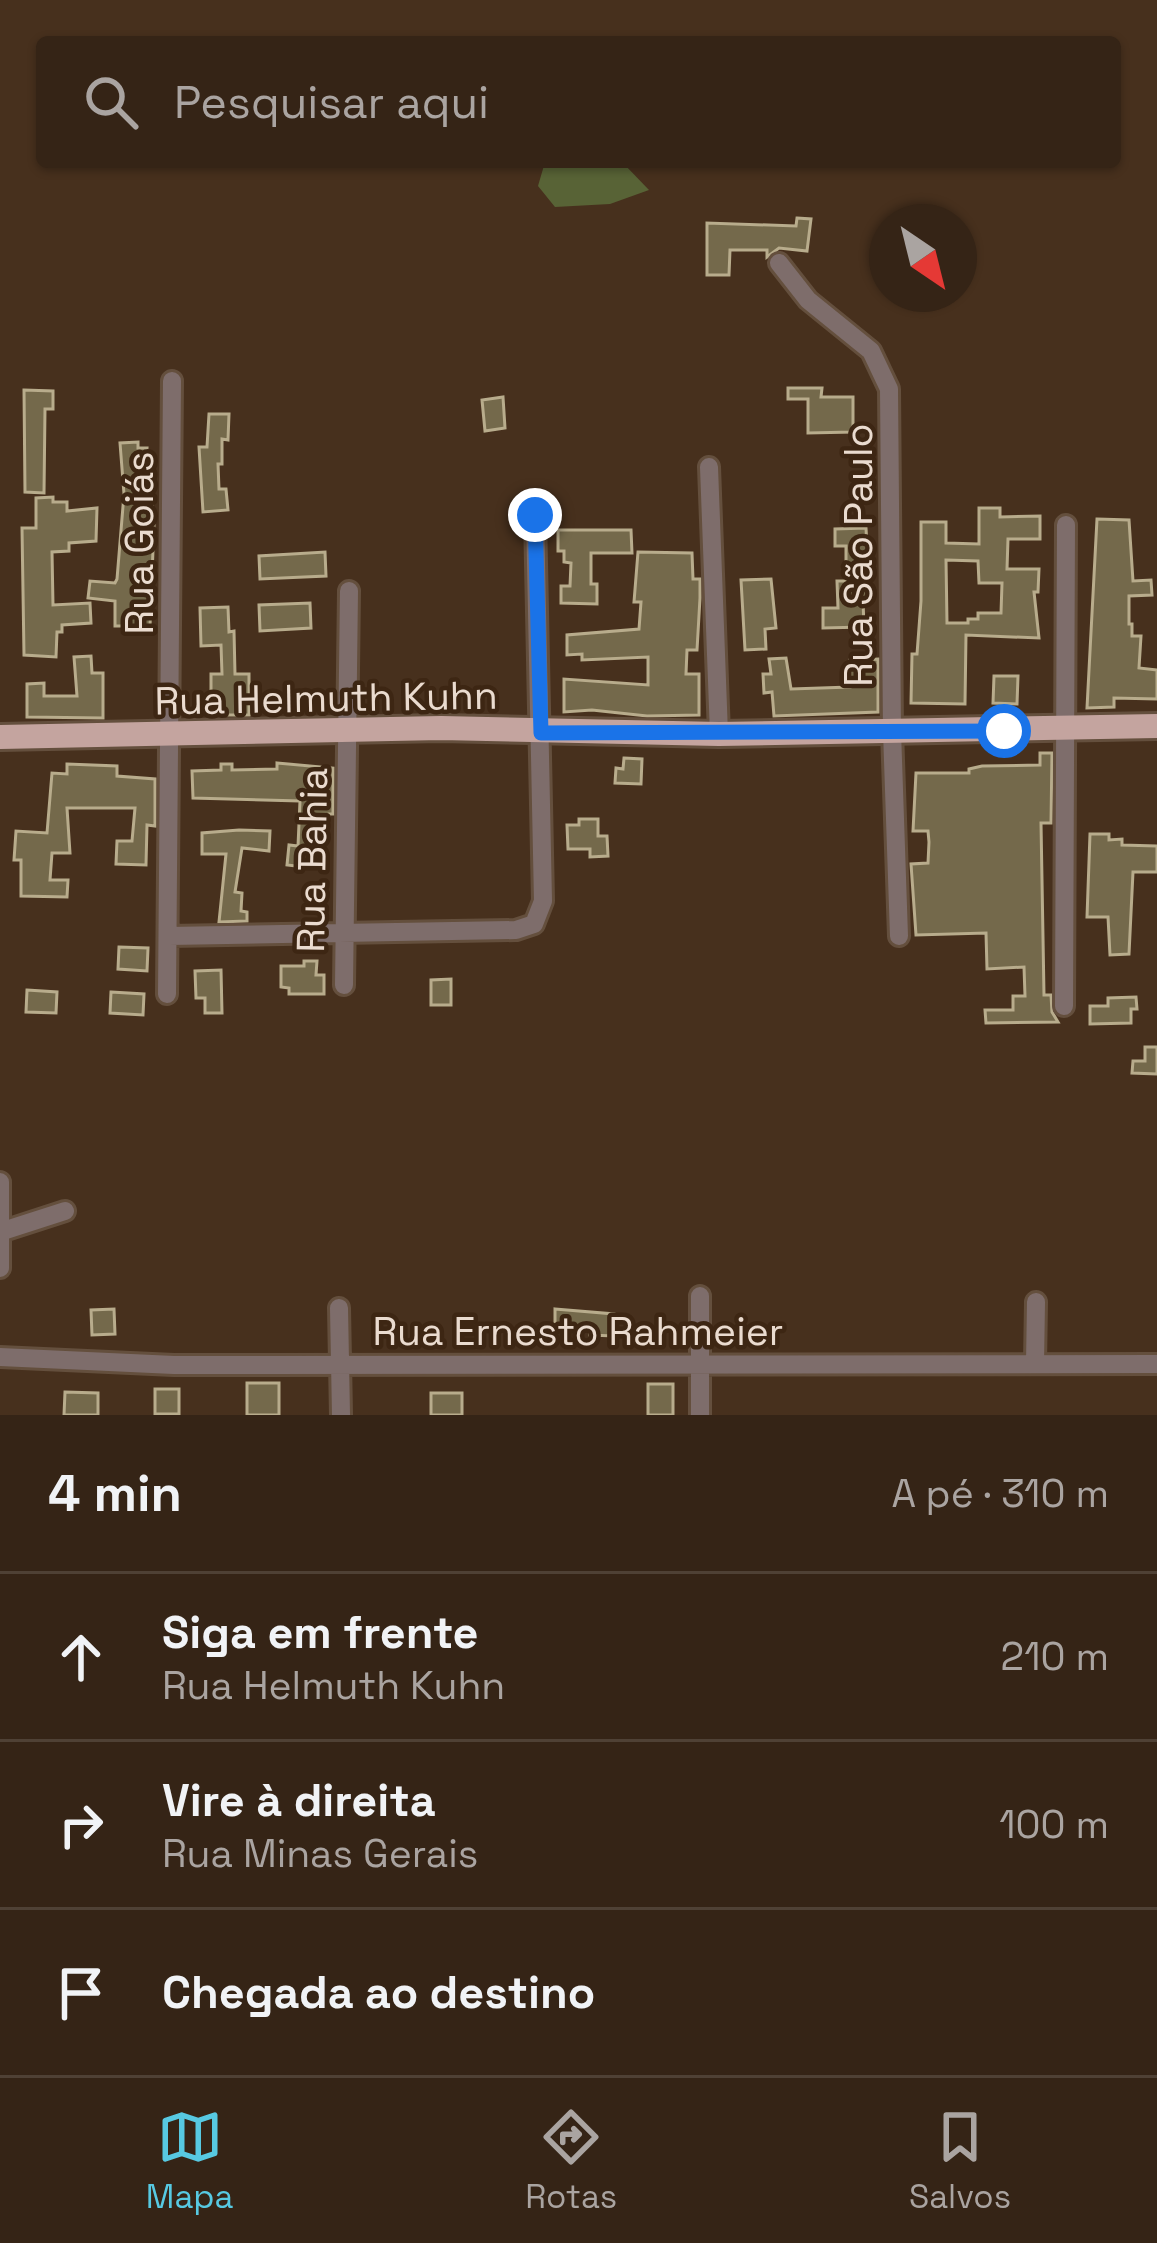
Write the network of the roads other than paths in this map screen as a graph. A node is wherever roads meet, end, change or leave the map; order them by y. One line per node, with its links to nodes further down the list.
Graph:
1 (779, 263): 10 (street, Rua São Paulo)
2 (172, 381): 14 (street, Rua Goiás)
3 (709, 467): 12 (street)
4 (535, 515): 11 (street)
5 (1066, 526): 8 (street)
6 (349, 591): 9 (street, Rua Bahia)
7 (1157, 726): 8 (main road, Rua Helmuth Kuhn)
8 (1067, 730): 10 (main road, Rua Helmuth Kuhn); 20 (street)
9 (347, 731): 11 (main road, Rua Helmuth Kuhn); 14 (main road, Rua Helmuth Kuhn); 15 (street, Rua Bahia)
10 (892, 731): 12 (main road, Rua Helmuth Kuhn); 17 (street, Rua São Paulo)
11 (541, 733): 12 (main road, Rua Helmuth Kuhn); 15 (street)
12 (718, 734)
13 (0, 736): 14 (main road, Rua Helmuth Kuhn)
14 (172, 736): 16 (street, Rua Goiás)
15 (345, 935): 16 (street); 18 (street, Rua Bahia)
16 (169, 936): 19 (street, Rua Goiás)
17 (899, 936)
18 (344, 986)
19 (167, 994)
20 (1064, 1006)
21 (0, 1182): 23 (street)
22 (65, 1210): 23 (street)
23 (1, 1232): 24 (street)
24 (0, 1268)
25 (700, 1297): 29 (street)
26 (1036, 1302): 31 (street)
27 (339, 1308): 30 (street)
28 (0, 1357): 30 (street, Rua Ernesto Rahmeier)
29 (701, 1363): 30 (street, Rua Ernesto Rahmeier); 31 (street, Rua Ernesto Rahmeier); 34 (street)
30 (340, 1364): 33 (street)
31 (1035, 1364): 32 (street, Rua Ernesto Rahmeier)
32 (1157, 1364)
33 (341, 1415)
34 (700, 1415)

